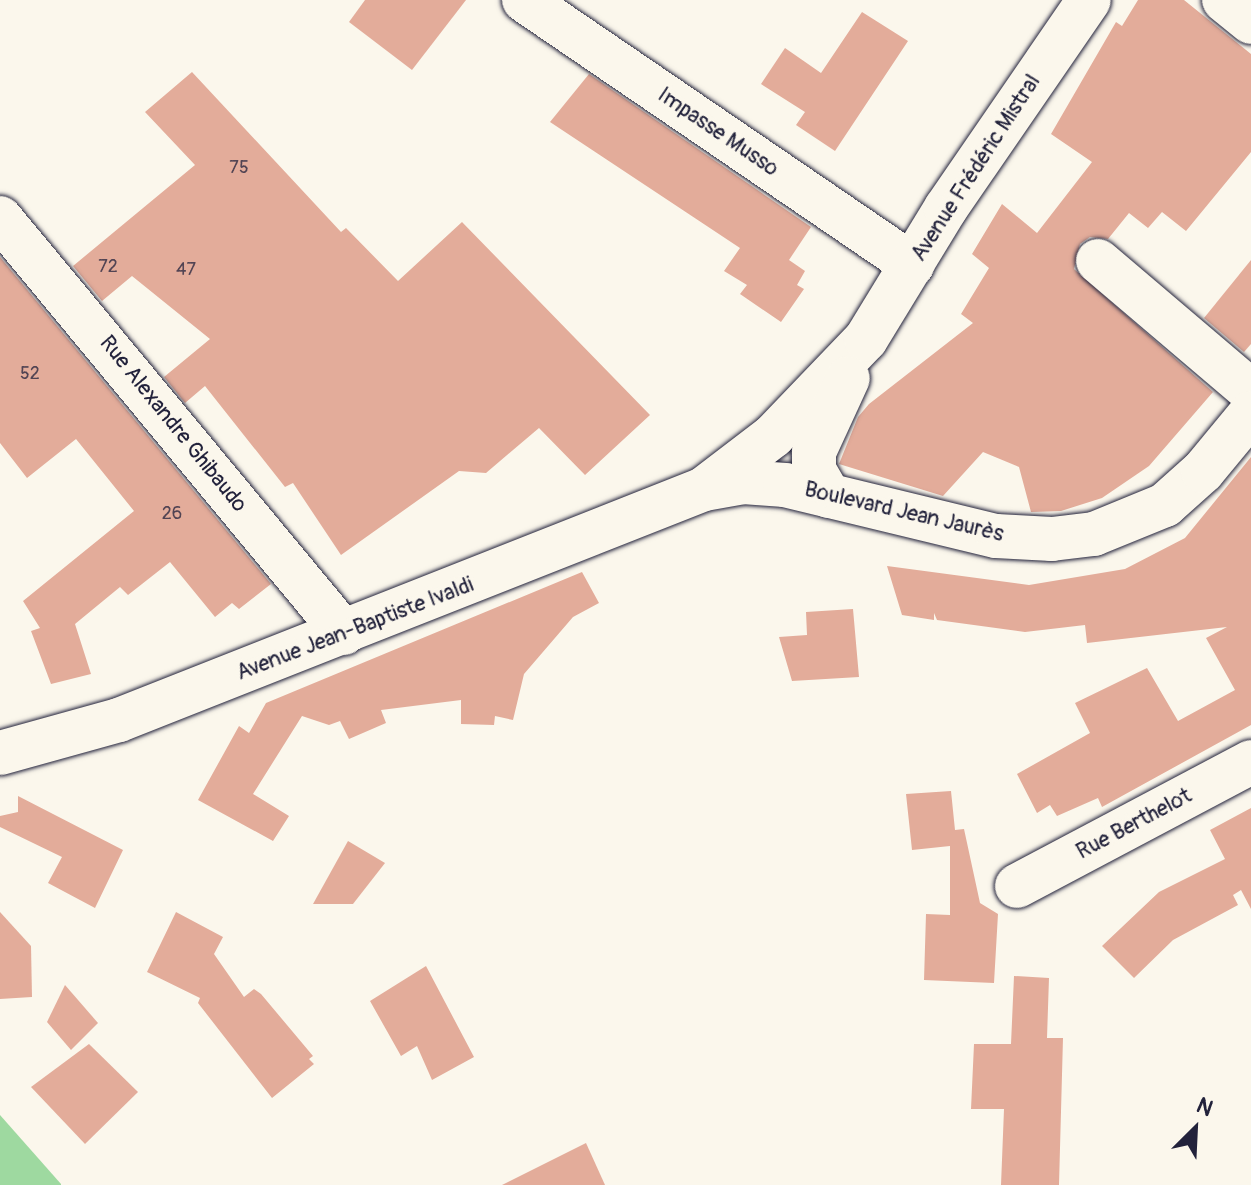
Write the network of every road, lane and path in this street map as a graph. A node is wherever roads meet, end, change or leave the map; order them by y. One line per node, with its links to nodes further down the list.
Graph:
1 (524, 0): 7 (main road, Impasse Musso)
2 (1089, 0): 7 (main road, Avenue Frédéric Mistral)
3 (1224, 0): 4 (main road)
4 (1251, 22)
5 (0, 218): 13 (main road, Rue Alexandre Ghibaudo)
6 (1098, 261): 9 (main road)
7 (912, 265): 8 (main road, Avenue Frédéric Mistral)
8 (866, 339): 11 (main road, Avenue Frédéric Mistral); 12 (main road, Avenue Frédéric Mistral)
9 (1251, 391)
10 (1251, 413): 12 (main road, Boulevard Jean Jaurès)
11 (704, 489): 12 (main road, Boulevard Jean Jaurès); 13 (main road, Avenue Jean-Baptiste Ivaldi)
12 (829, 496)
13 (344, 633): 14 (main road, Avenue Jean-Baptiste Ivaldi)
14 (0, 753)
15 (1251, 762): 16 (main road, Rue Berthelot)
16 (1017, 886)

